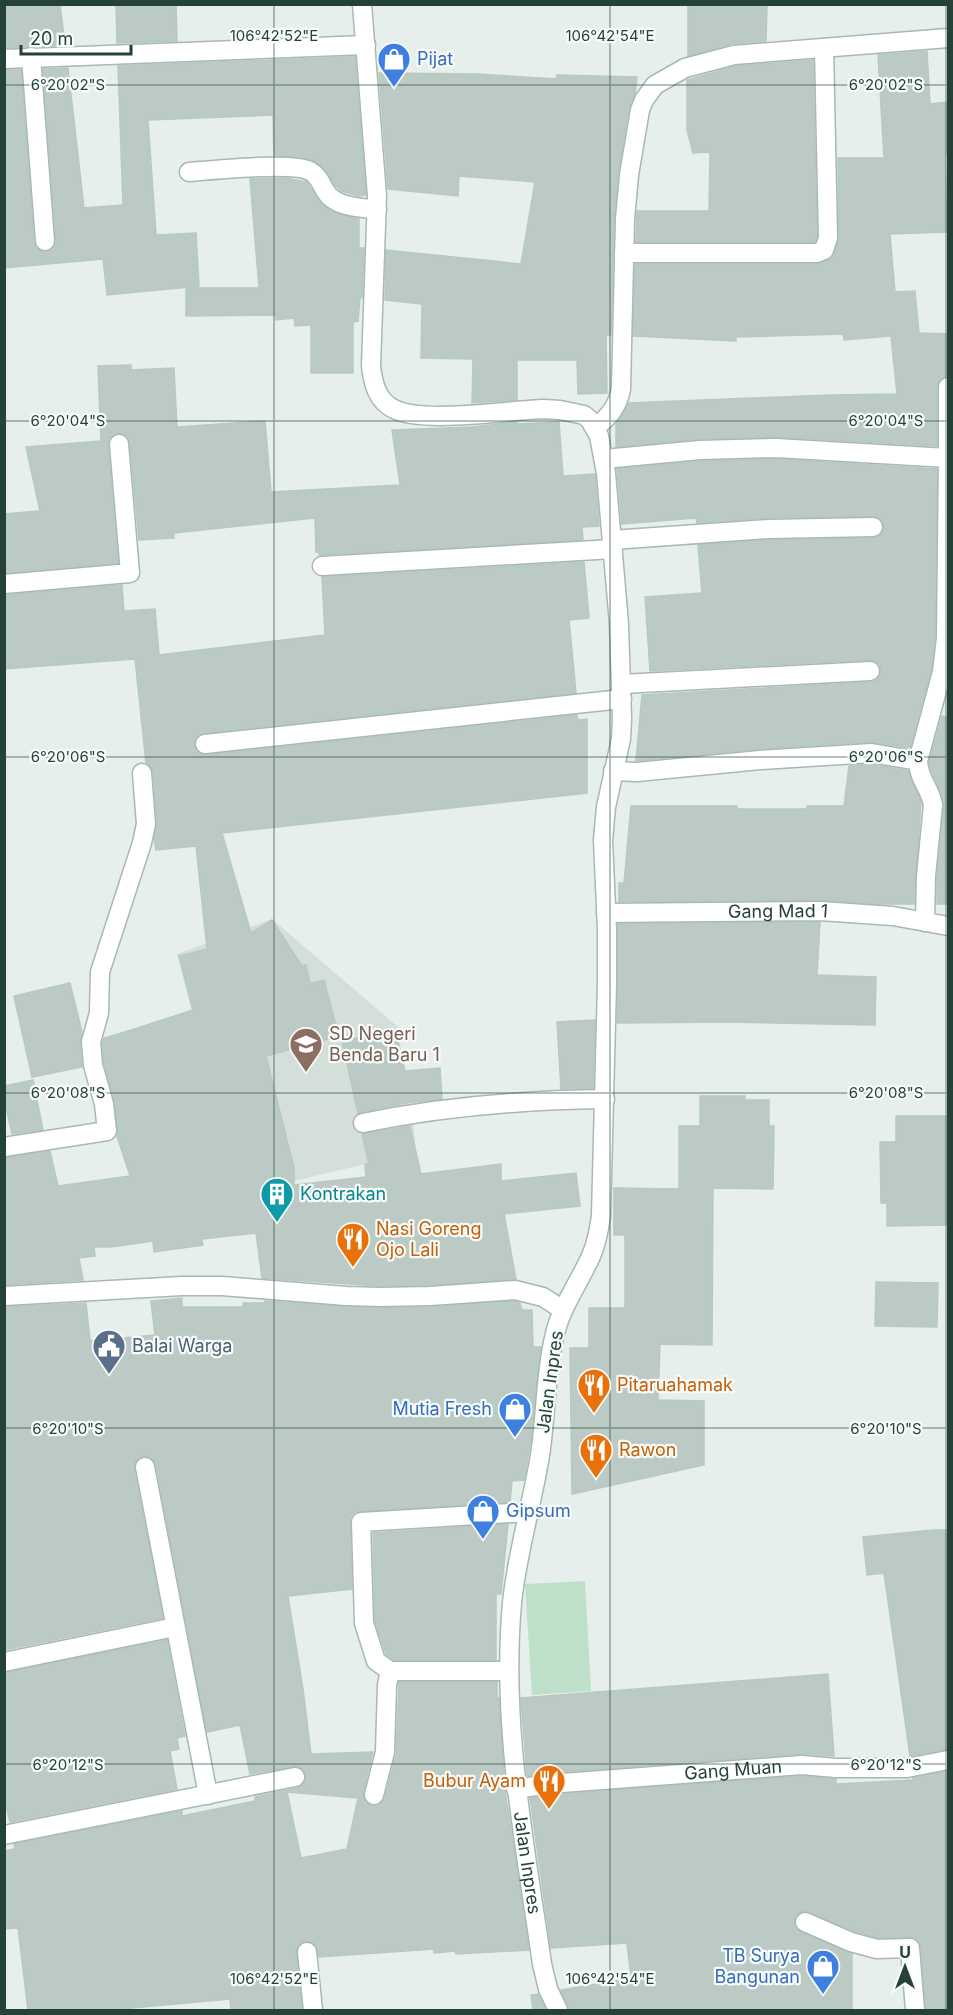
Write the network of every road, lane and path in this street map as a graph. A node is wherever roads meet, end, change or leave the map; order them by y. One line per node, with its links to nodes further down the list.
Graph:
1 (362, 4): 3 (street)
2 (948, 38): 4 (street)
3 (366, 45): 5 (street); 8 (street)
4 (824, 48): 10 (street); 10 (street)
5 (31, 57): 6 (street); 9 (street)
6 (4, 59)
7 (189, 172): 8 (street)
8 (378, 210): 12 (street)
9 (45, 241)
10 (624, 253): 12 (street)
11 (948, 387): 14 (street)
12 (595, 427): 15 (street)
13 (119, 444): 19 (street)
14 (948, 458): 15 (street); 22 (street)
15 (604, 459): 17 (street)
16 (873, 527): 17 (street)
17 (612, 544): 18 (street); 21 (street)
18 (322, 566)
19 (4, 584)
20 (870, 671): 21 (street)
21 (622, 691): 23 (street); 25 (street)
22 (940, 708): 24 (street)
23 (205, 744)
24 (918, 761): 25 (street); 28 (street)
25 (613, 771): 27 (street)
26 (142, 773): 32 (street)
27 (606, 913): 28 (street, Gang Mad 1); 30 (street)
28 (925, 922): 29 (street, Gang Mad 1)
29 (948, 926)
30 (605, 1099): 31 (street); 34 (street)
31 (363, 1123)
32 (4, 1147)
33 (4, 1296): 34 (street, Jalan Inpres)
34 (563, 1310): 36 (street, Jalan Inpres)
35 (145, 1467): 37 (street)
36 (528, 1512): 39 (street); 40 (street, Jalan Inpres)
37 (176, 1627): 38 (street); 44 (street)
38 (4, 1662)
39 (390, 1671): 40 (street); 45 (street)
40 (509, 1671): 43 (street, Jalan Inpres)
41 (948, 1760): 43 (street, Gang Muan)
42 (295, 1777): 44 (street)
43 (516, 1789): 49 (street, Jalan Inpres)
44 (208, 1795): 46 (street)
45 (374, 1795)
46 (4, 1835)
47 (805, 1922): 51 (street)
48 (307, 1952): 50 (street)
49 (554, 2007)
50 (312, 2010)
51 (915, 2010)

